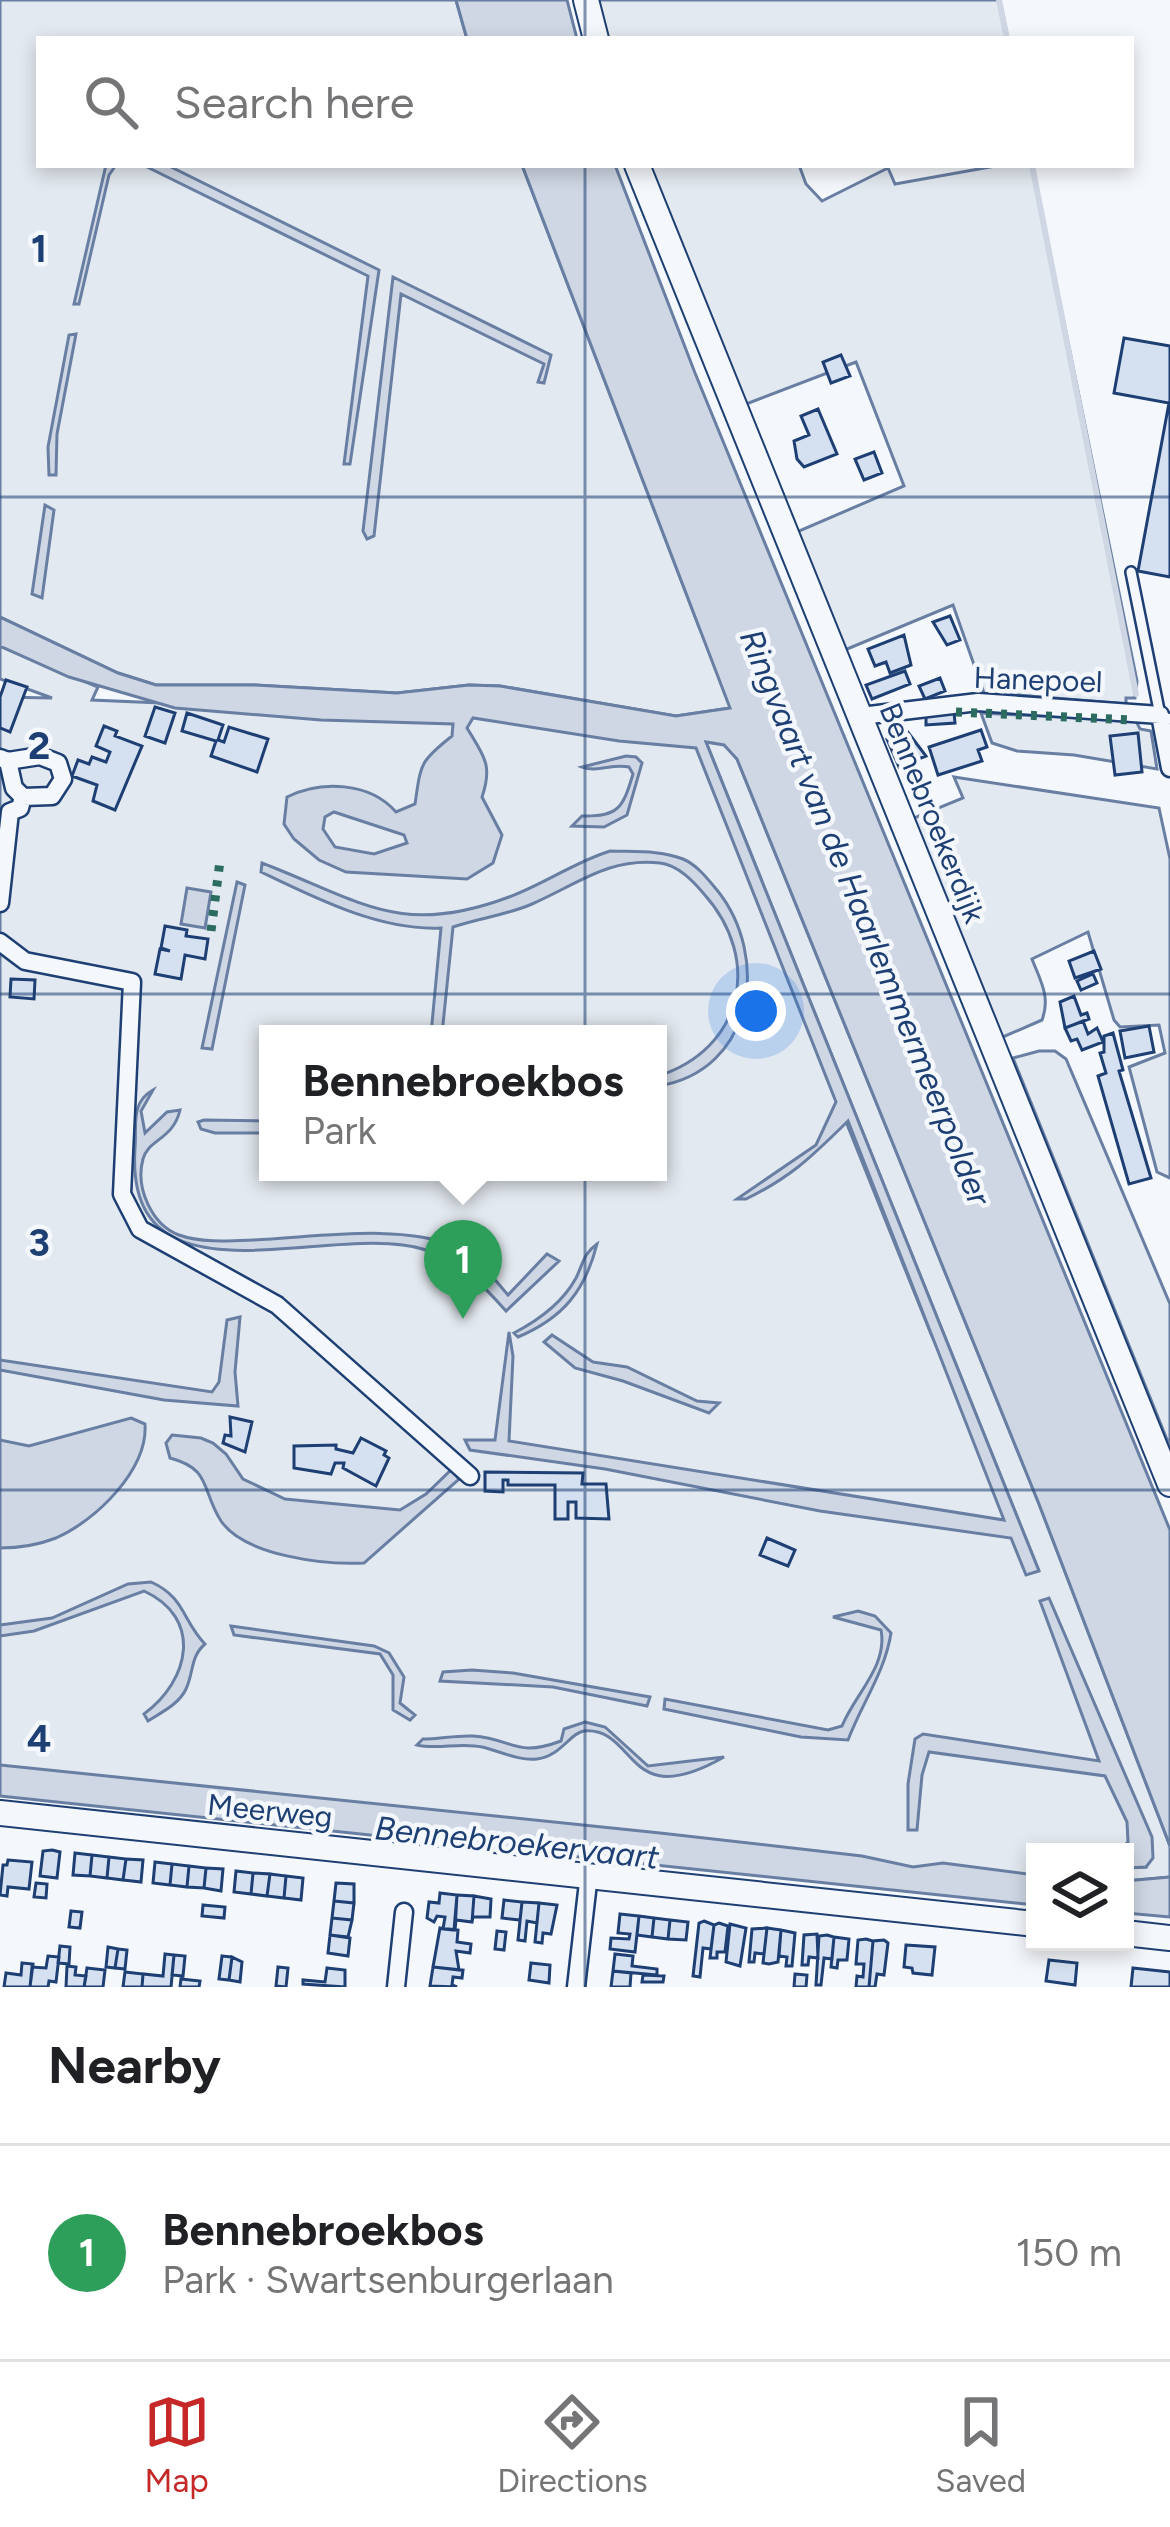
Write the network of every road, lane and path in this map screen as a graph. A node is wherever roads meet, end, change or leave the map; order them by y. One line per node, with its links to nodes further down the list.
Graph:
1 (586, 0): 2 (street)
2 (595, 36)
3 (638, 168): 5 (street, Bennebroekerdijk)
4 (1131, 572): 6 (lane)
5 (861, 716): 6 (street, Hanepoel); 13 (street, Bennebroekerdijk)
6 (1165, 717): 8 (street)
7 (4, 760): 9 (street); 9 (street)
8 (1170, 768)
9 (23, 797): 10 (street)
10 (0, 903)
11 (0, 942): 12 (street)
12 (470, 1476)
13 (1170, 1484)
14 (0, 1813): 15 (street, Meerweg)
15 (589, 1874): 17 (street, Meerweg); 21 (street)
16 (404, 1912): 20 (street)
17 (1026, 1923)
18 (1134, 1934): 19 (street)
19 (1170, 1938)
20 (395, 1987)
21 (576, 1987)

